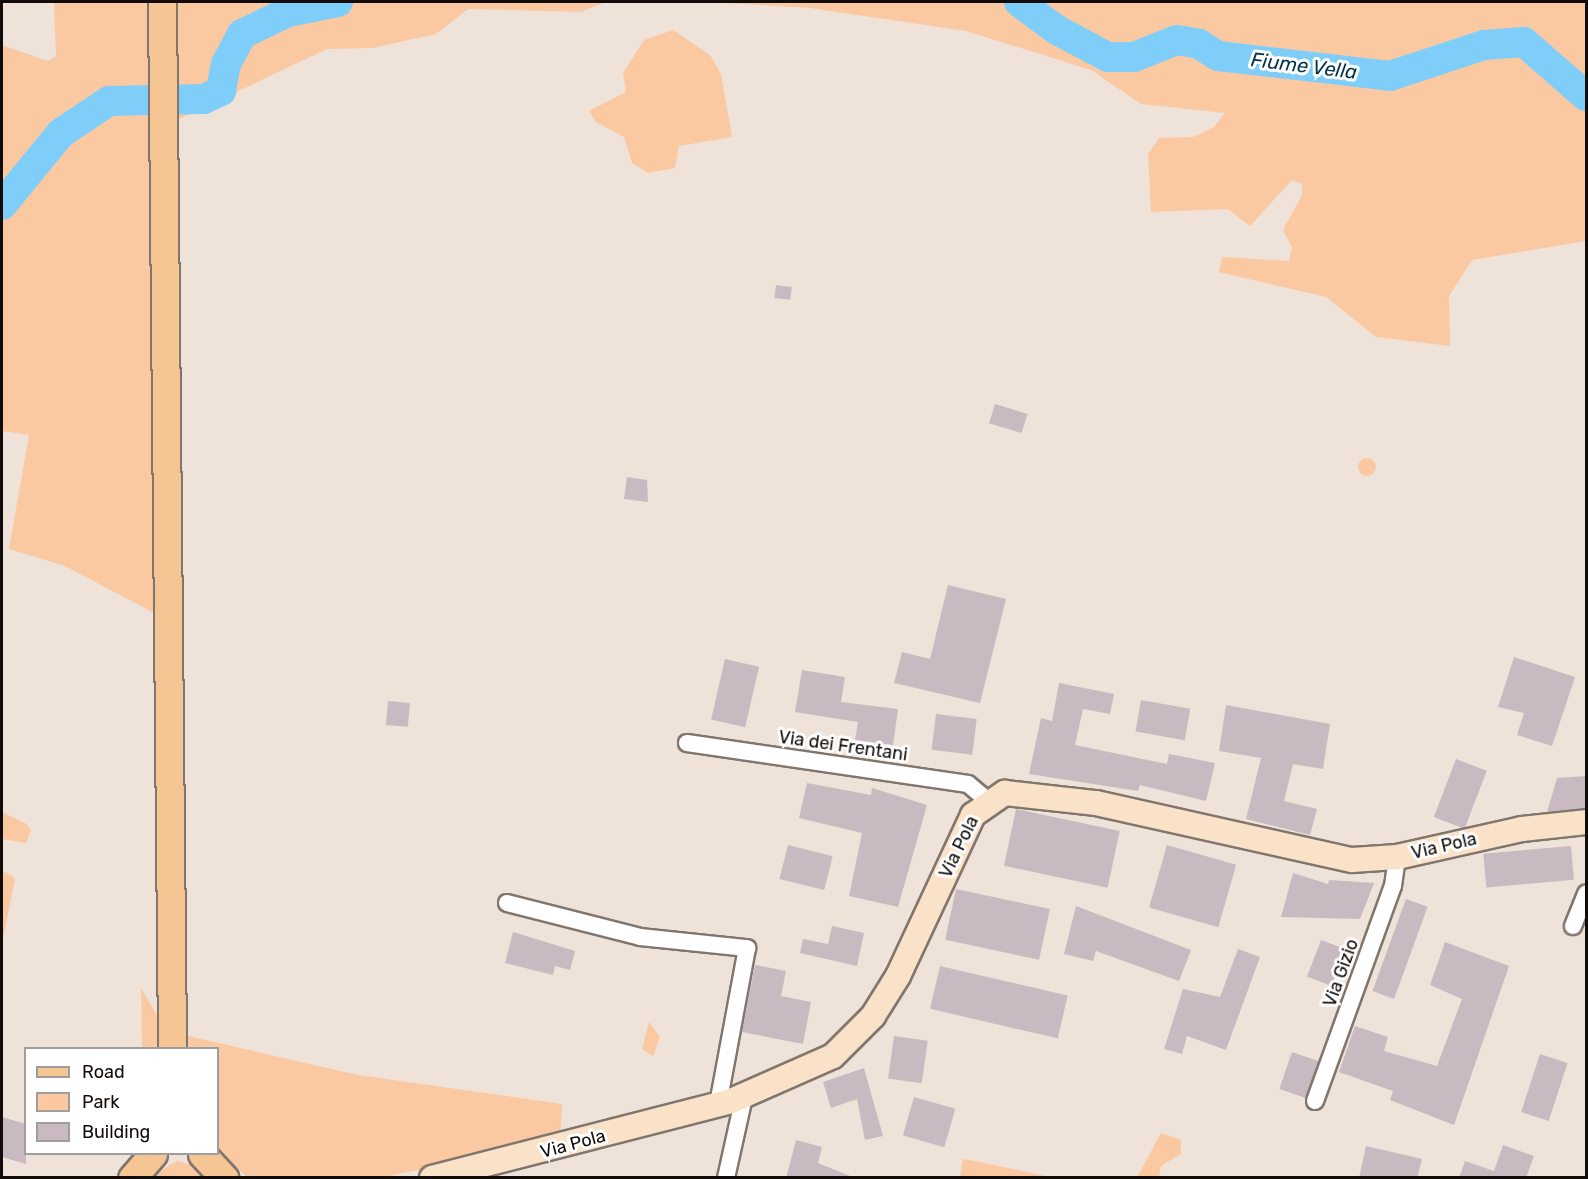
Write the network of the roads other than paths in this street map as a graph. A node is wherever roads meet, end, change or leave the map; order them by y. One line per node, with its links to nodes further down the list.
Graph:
1 (162, 2): 9 (main road)
2 (687, 743): 3 (street, Via dei Frentani)
3 (988, 801): 5 (street, Via Pola); 10 (street, Via Pola)
4 (1587, 822): 5 (street, Via Pola)
5 (1397, 857): 11 (street, Via Gizio)
6 (1587, 893): 8 (street)
7 (507, 903): 12 (street)
8 (1573, 926)
9 (172, 1047)
10 (744, 1097): 12 (street, Via Pola); 16 (street)
11 (1315, 1101)
12 (718, 1105): 15 (street, Via Pola)
13 (150, 1155): 14 (main road)
14 (132, 1178)
15 (432, 1178)
16 (726, 1178)

